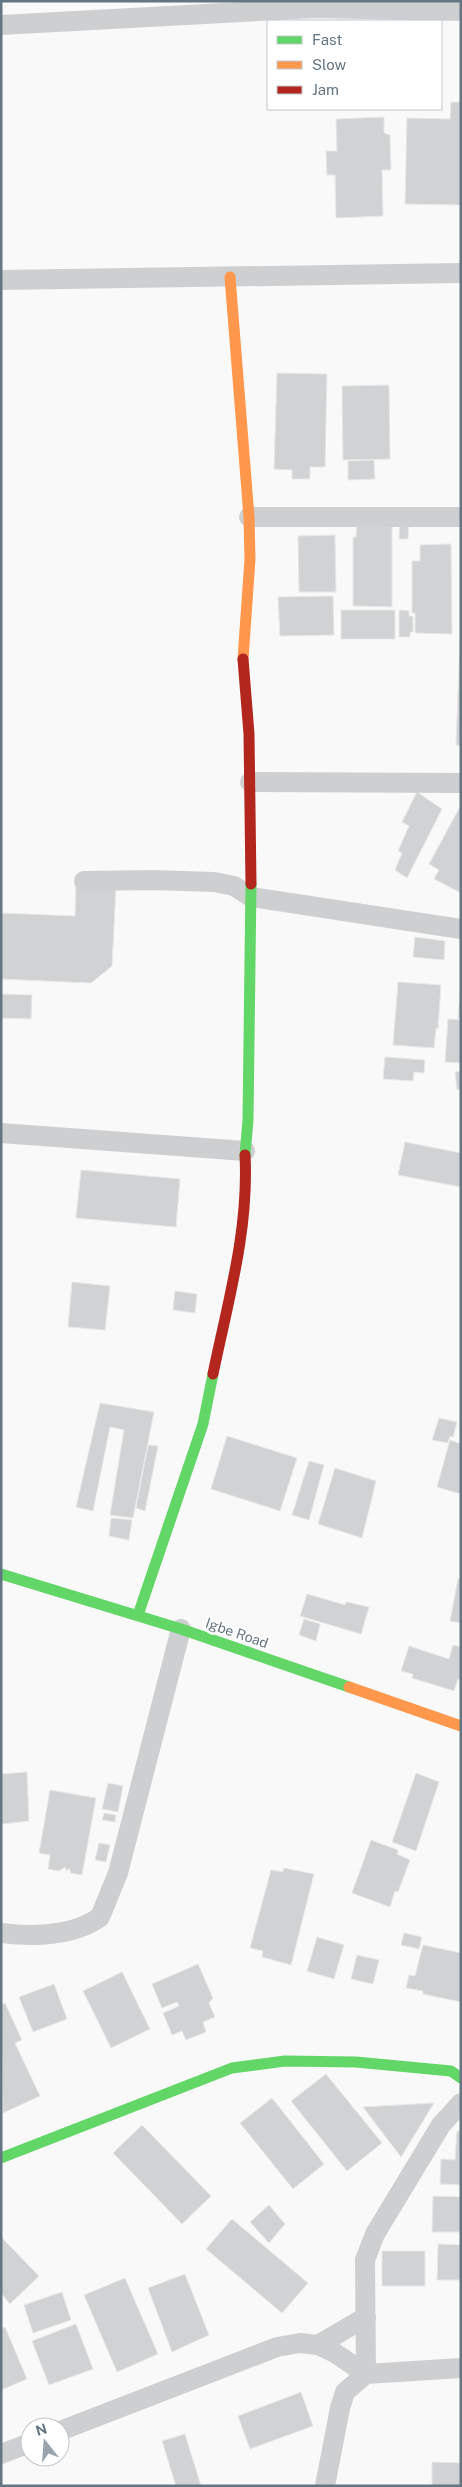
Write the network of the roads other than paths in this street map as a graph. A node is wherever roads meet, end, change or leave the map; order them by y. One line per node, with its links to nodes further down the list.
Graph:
1 (145, 9): 2 (street); 3 (street)
2 (461, 11)
3 (1, 25)
4 (461, 273): 5 (street)
5 (230, 277): 6 (street); 7 (street)
6 (1, 280)
7 (249, 517): 8 (street); 9 (street)
8 (461, 517)
9 (250, 782): 10 (street); 12 (street)
10 (461, 783)
11 (84, 881): 12 (street)
12 (251, 897): 13 (street); 15 (street)
13 (461, 929)
14 (1, 1133): 15 (street)
15 (245, 1151): 17 (street)
16 (1, 1574): 17 (street, Igbe Road)
17 (138, 1615): 18 (street, Igbe Road)
18 (181, 1629): 19 (street, Igbe Road); 20 (street)
19 (461, 1726)
20 (1, 1933)
21 (461, 2078): 23 (street)
22 (461, 2103): 24 (street)
23 (1, 2158)
24 (366, 2317): 25 (street); 27 (street)
25 (318, 2345): 27 (street); 28 (street)
26 (461, 2368): 27 (street)
27 (366, 2374): 31 (street)
28 (70, 2427)
29 (20, 2447): 30 (street)
30 (1, 2454)
31 (325, 2486)

